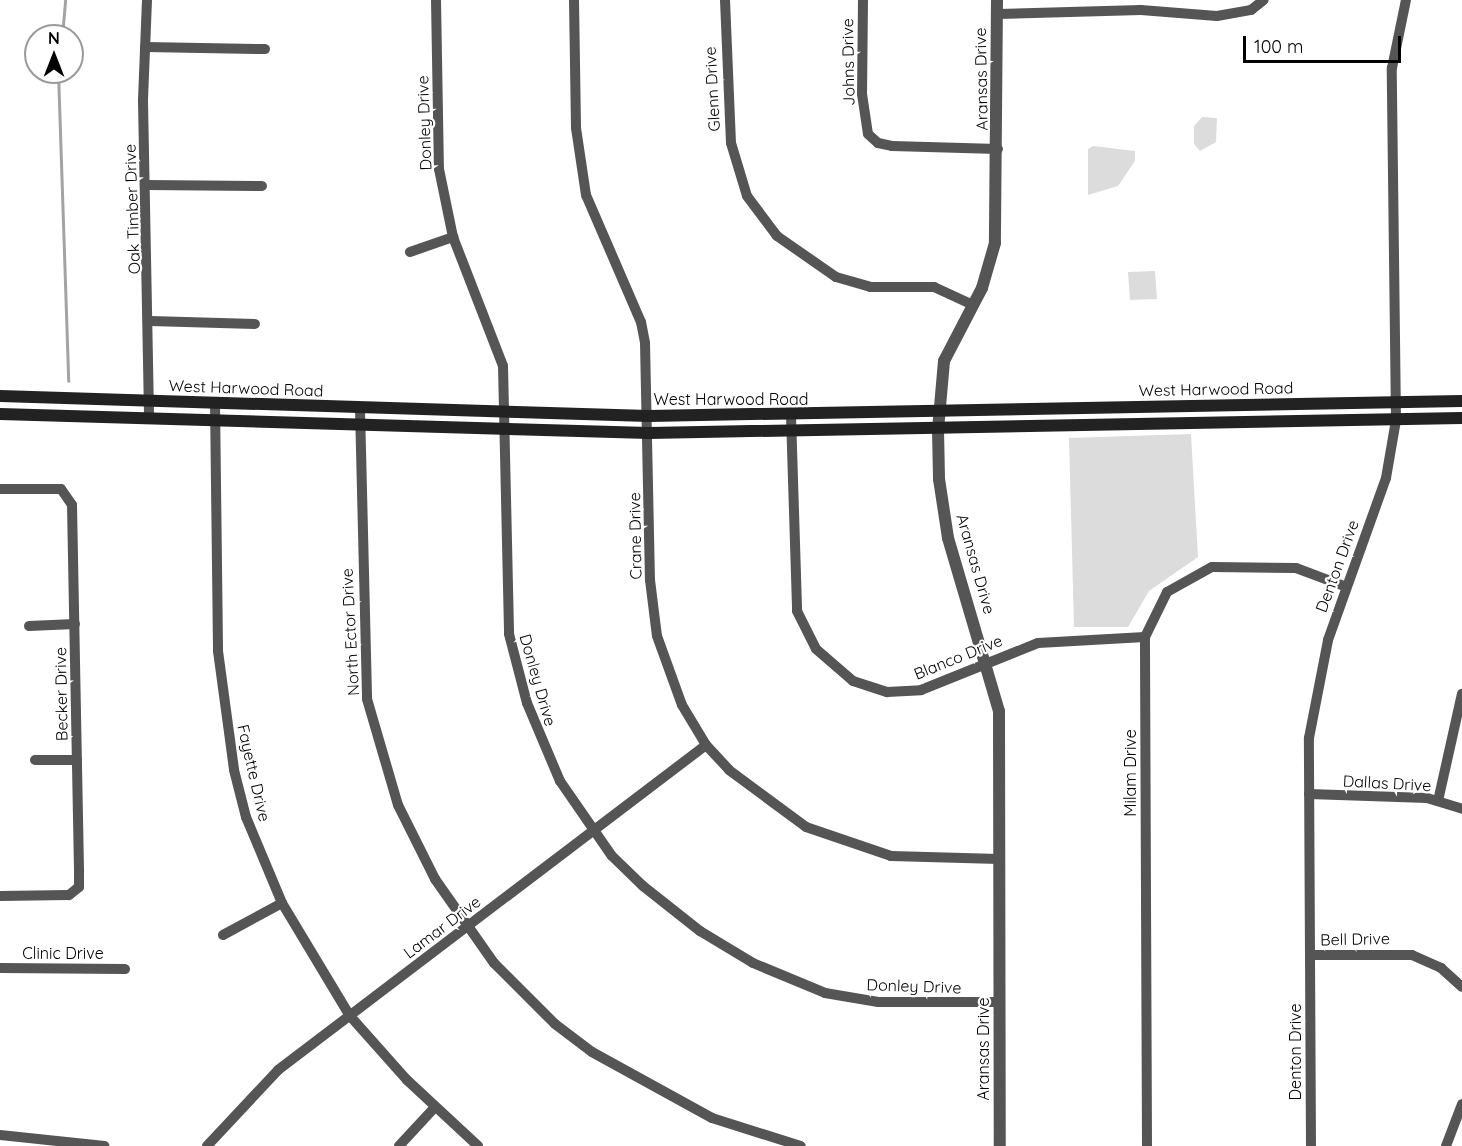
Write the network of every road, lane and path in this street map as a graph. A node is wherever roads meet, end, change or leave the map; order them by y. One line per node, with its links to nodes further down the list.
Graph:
1 (147, 0): 11 (street, Oak Timber Drive)
2 (436, 0): 16 (street, Donley Drive)
3 (574, 0): 31 (street, Crane Drive)
4 (725, 0): 18 (street, Glenn Drive)
5 (863, 0): 13 (street, Johns Drive)
6 (997, 0): 10 (street, Aransas Drive)
7 (1264, 0): 9 (street)
8 (1406, 0): 25 (street, Denton Drive)
9 (1141, 5): 10 (street)
10 (997, 14): 13 (street, Aransas Drive)
11 (145, 47): 12 (street); 14 (street, Oak Timber Drive)
12 (265, 49)
13 (998, 149): 18 (street, Aransas Drive)
14 (147, 185): 15 (street); 19 (street, Oak Timber Drive)
15 (262, 186)
16 (453, 237): 17 (street); 28 (street, Donley Drive)
17 (410, 252)
18 (973, 305): 29 (street, Aransas Drive)
19 (150, 321): 20 (street); 22 (street, Oak Timber Drive)
20 (255, 324)
21 (0, 396): 22 (main road, West Harwood Road)
22 (149, 400): 24 (main road, West Harwood Road); 33 (street, Oak Timber Drive)
23 (1462, 400): 25 (main road, West Harwood Road)
24 (215, 402): 27 (main road, West Harwood Road); 35 (street, Fayette Drive)
25 (1395, 403): 26 (main road, West Harwood Road); 36 (street, Denton Drive)
26 (1261, 404): 29 (main road, West Harwood Road); 37 (main road)
27 (360, 409): 28 (main road, West Harwood Road); 38 (street, North Ector Drive)
28 (504, 411): 31 (main road, West Harwood Road); 39 (street, Donley Drive)
29 (938, 411): 32 (main road, West Harwood Road); 40 (street, Aransas Drive)
30 (0, 414): 33 (main road, West Harwood Road)
31 (649, 416): 32 (main road, West Harwood Road); 42 (street, Crane Drive)
32 (790, 416): 41 (street, Blanco Drive)
33 (149, 418): 35 (main road, West Harwood Road)
34 (1462, 418): 36 (main road, West Harwood Road)
35 (215, 419): 38 (main road, West Harwood Road); 59 (street, Fayette Drive)
36 (1396, 420): 37 (main road, West Harwood Road); 44 (street, Denton Drive)
37 (1262, 423): 40 (main road, West Harwood Road)
38 (360, 424): 39 (main road, West Harwood Road); 60 (street, North Ector Drive)
39 (504, 428): 42 (main road, West Harwood Road); 56 (street, Donley Drive)
40 (938, 430): 41 (main road, West Harwood Road); 48 (street, Aransas Drive)
41 (791, 432): 42 (main road, West Harwood Road); 48 (street, Blanco Drive)
42 (649, 433): 50 (street, Crane Drive)
43 (0, 489): 45 (street, Becker Drive)
44 (1344, 586): 47 (street, Milam Drive); 53 (street, Denton Drive)
45 (75, 624): 46 (street); 52 (street, Becker Drive)
46 (29, 626)
47 (1145, 637): 48 (street, Blanco Drive); 77 (street, Milam Drive)
48 (988, 662): 57 (street, Aransas Drive)
49 (1462, 694): 54 (street)
50 (706, 745): 56 (street, Lamar Drive); 57 (street, Crane Drive)
51 (35, 760): 52 (street)
52 (76, 760): 58 (street, Becker Drive)
53 (1309, 794): 54 (street, Dallas Drive); 62 (street, Denton Drive)
54 (1438, 801): 55 (street, Dallas Drive)
55 (1462, 809)
56 (595, 832): 60 (street, Lamar Drive); 66 (street, Donley Drive)
57 (999, 859): 66 (street, Aransas Drive)
58 (0, 896)
59 (282, 903): 61 (street); 67 (street, Fayette Drive)
60 (465, 927): 67 (street, Lamar Drive); 75 (street, North Ector Drive)
61 (223, 935)
62 (1310, 955): 65 (street, Bell Drive); 78 (street, Denton Drive)
63 (0, 968): 64 (street, Clinic Drive)
64 (125, 969)
65 (1462, 987)
66 (1000, 1002): 76 (street, Aransas Drive)
67 (350, 1016): 69 (street, Fayette Drive); 72 (street, Lamar Drive)
68 (1462, 1104): 79 (street)
69 (435, 1107): 73 (street); 74 (street, Fayette Drive)
70 (0, 1135): 71 (street)
71 (104, 1146)
72 (207, 1146)
73 (399, 1146)
74 (478, 1146)
75 (801, 1146)
76 (1000, 1146)
77 (1147, 1146)
78 (1311, 1146)
79 (1446, 1146)

